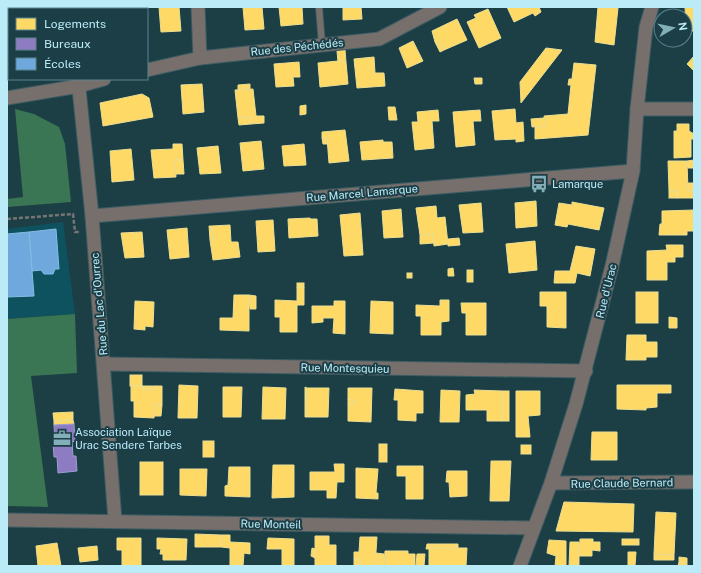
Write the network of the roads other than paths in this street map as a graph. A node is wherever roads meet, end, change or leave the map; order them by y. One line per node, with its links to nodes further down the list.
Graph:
1 (198, 7): 6 (street)
2 (319, 7): 5 (lane)
3 (440, 7): 5 (street, Rue des Péchédés)
4 (652, 7): 11 (street, Rue d'Urac)
5 (322, 45): 6 (street, Rue des Péchédés)
6 (200, 58): 7 (street, Rue des Péchédés)
7 (148, 70)
8 (98, 80): 9 (street)
9 (79, 83): 10 (street); 14 (street, Rue du Lac d'Ourrec)
10 (7, 98)
11 (637, 109): 12 (street); 13 (street, Rue d'Urac)
12 (694, 109)
13 (633, 171): 14 (street, Rue Marcel Lamarque); 16 (street, Rue d'Urac)
14 (92, 216): 15 (street, Rue du Lac d'Ourrec)
15 (104, 364): 16 (street, Rue Montesquieu); 20 (street, Rue du Lac d'Ourrec)
16 (586, 371): 18 (street, Rue d'Urac)
17 (694, 482): 18 (street, Rue Claude Bernard)
18 (551, 483): 21 (street, Rue d'Urac)
19 (7, 520): 20 (street, Rue Monteil)
20 (115, 521): 21 (street, Rue Monteil)
21 (534, 528): 22 (street, Rue d'Urac)
22 (520, 566)

